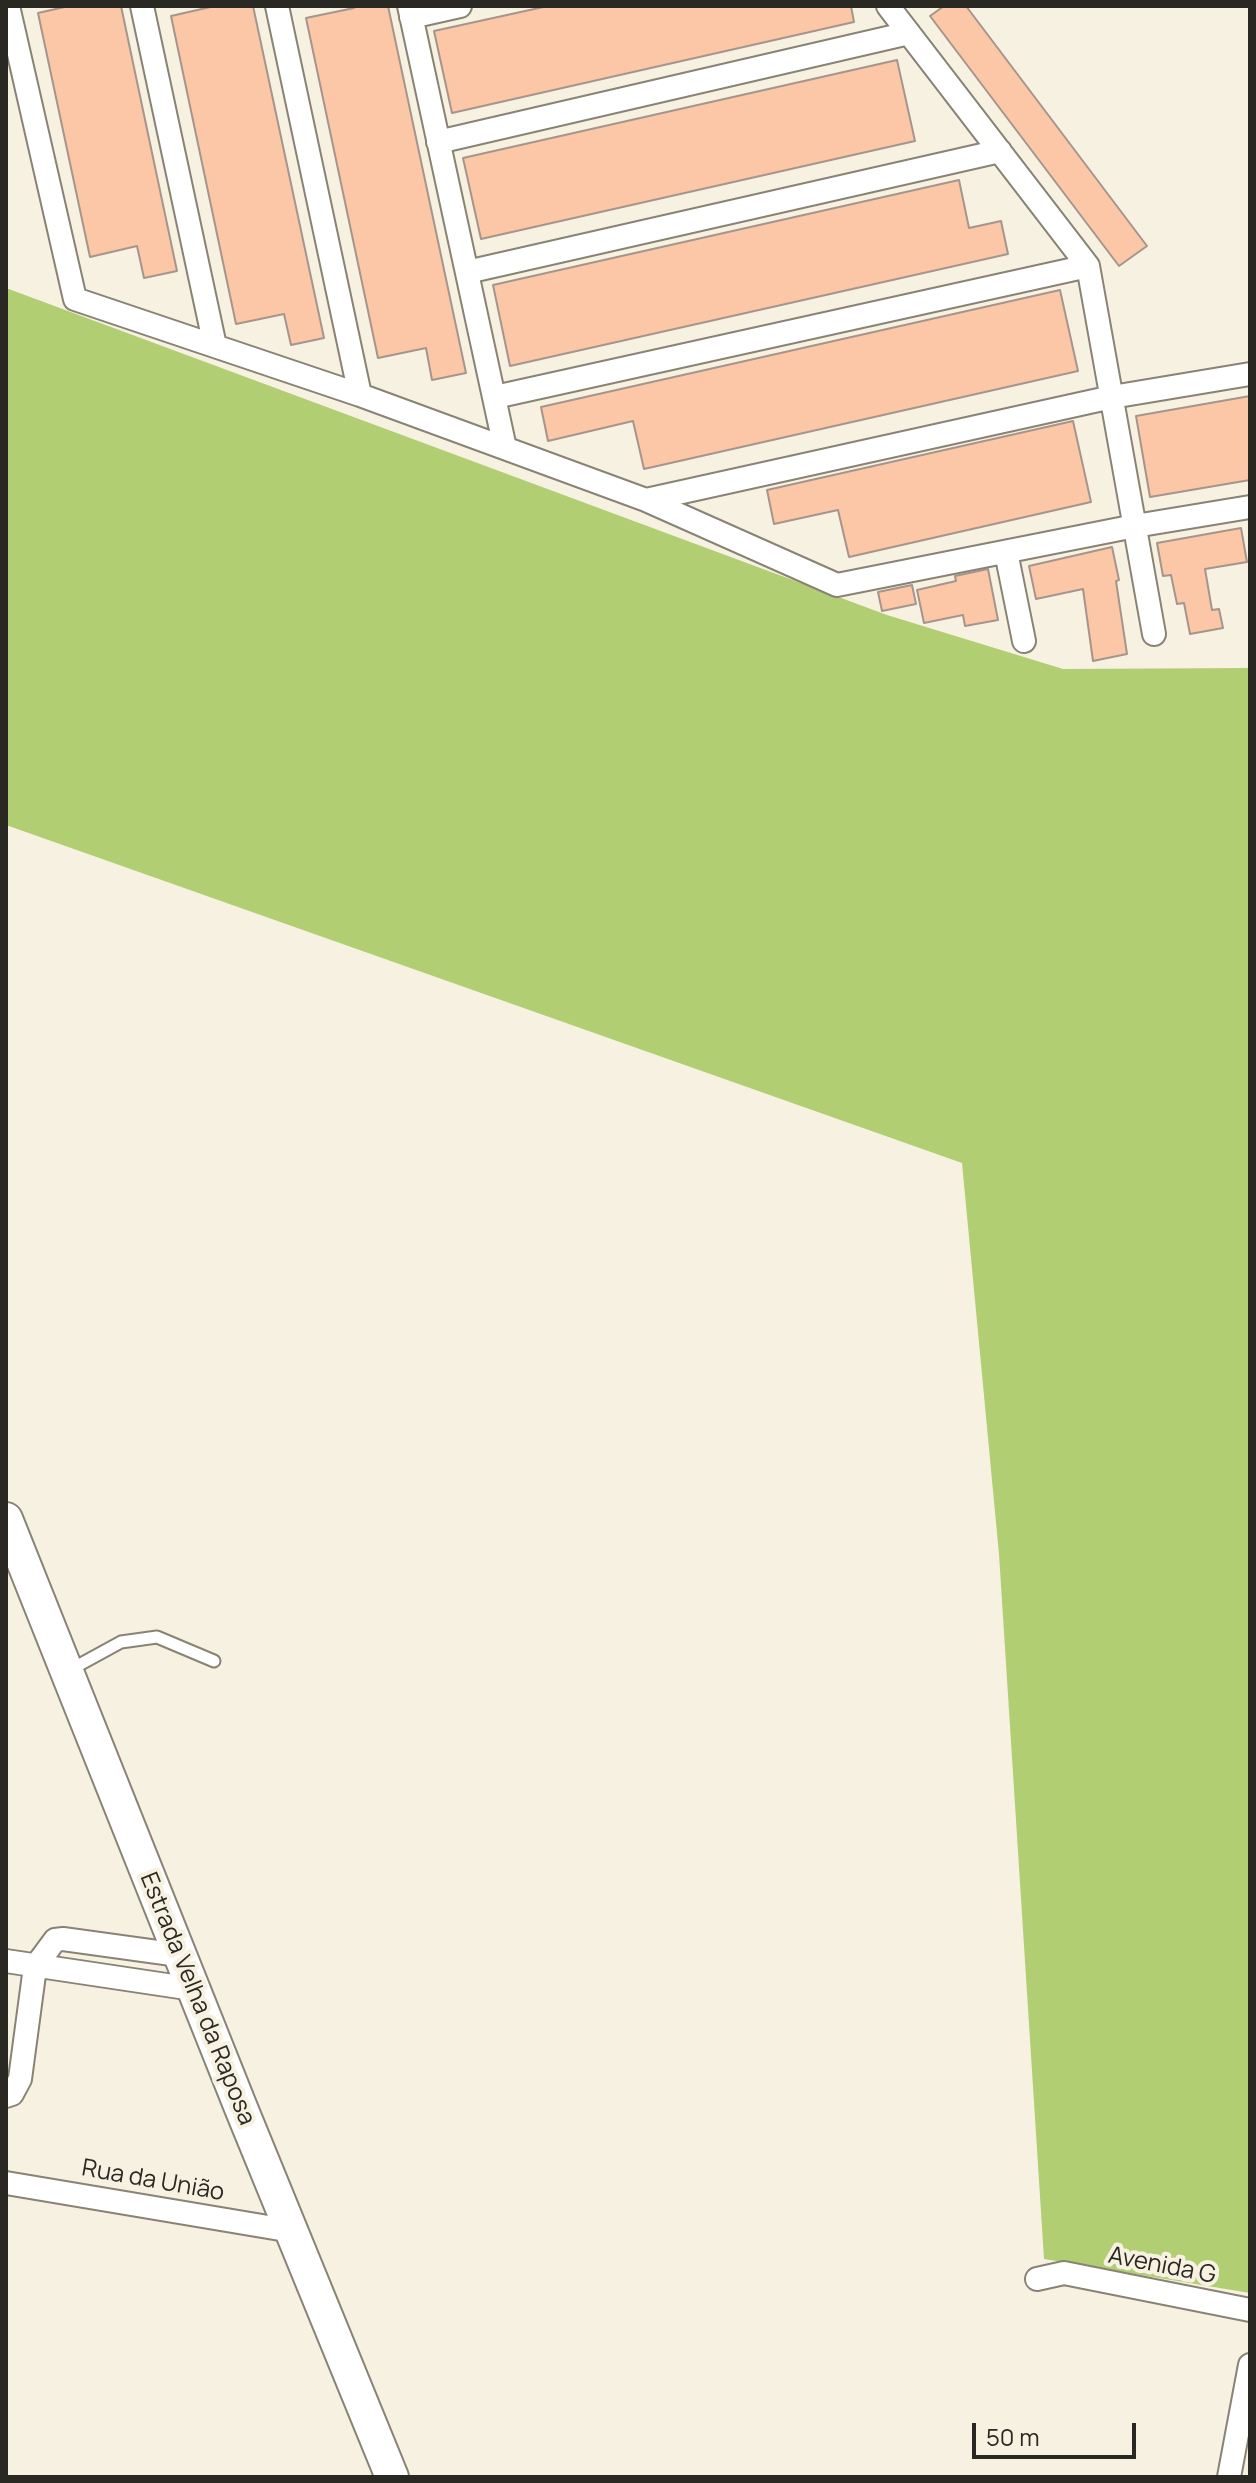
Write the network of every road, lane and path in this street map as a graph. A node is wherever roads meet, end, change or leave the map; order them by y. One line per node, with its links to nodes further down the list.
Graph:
1 (8, 6): 12 (street)
2 (142, 6): 12 (street)
3 (277, 6): 14 (street)
4 (460, 6): 6 (street)
5 (888, 6): 7 (street)
6 (410, 12): 8 (street)
7 (909, 33): 8 (street); 9 (street)
8 (438, 142): 11 (street)
9 (1000, 151): 10 (street); 11 (street)
10 (1088, 266): 15 (street); 16 (street)
11 (467, 272): 15 (street)
12 (215, 346): 14 (street)
13 (1250, 374): 16 (street)
14 (360, 395): 17 (street)
15 (495, 397): 17 (street)
16 (1112, 397): 18 (street); 20 (street)
17 (505, 448): 18 (street)
18 (646, 500): 21 (street)
19 (1250, 507): 20 (street)
20 (1135, 526): 21 (street); 22 (street)
21 (1006, 552): 23 (street)
22 (1154, 634)
23 (1024, 641)
24 (7, 1522): 26 (street, Estrada Velha da Raposa)
25 (214, 1661): 26 (lane)
26 (68, 1671): 27 (street, Estrada Velha da Raposa)
27 (179, 1955): 29 (street); 30 (street, Estrada Velha da Raposa)
28 (6, 1961): 29 (street)
29 (35, 1967): 30 (street); 31 (street)
30 (193, 1989): 33 (street, Estrada Velha da Raposa)
31 (6, 2096)
32 (6, 2183): 33 (street, Rua da União)
33 (292, 2231): 37 (street, Estrada Velha da Raposa)
34 (1037, 2279): 35 (street, Avenida G)
35 (1250, 2310)
36 (1250, 2365): 38 (street)
37 (392, 2477)
38 (1229, 2477)

